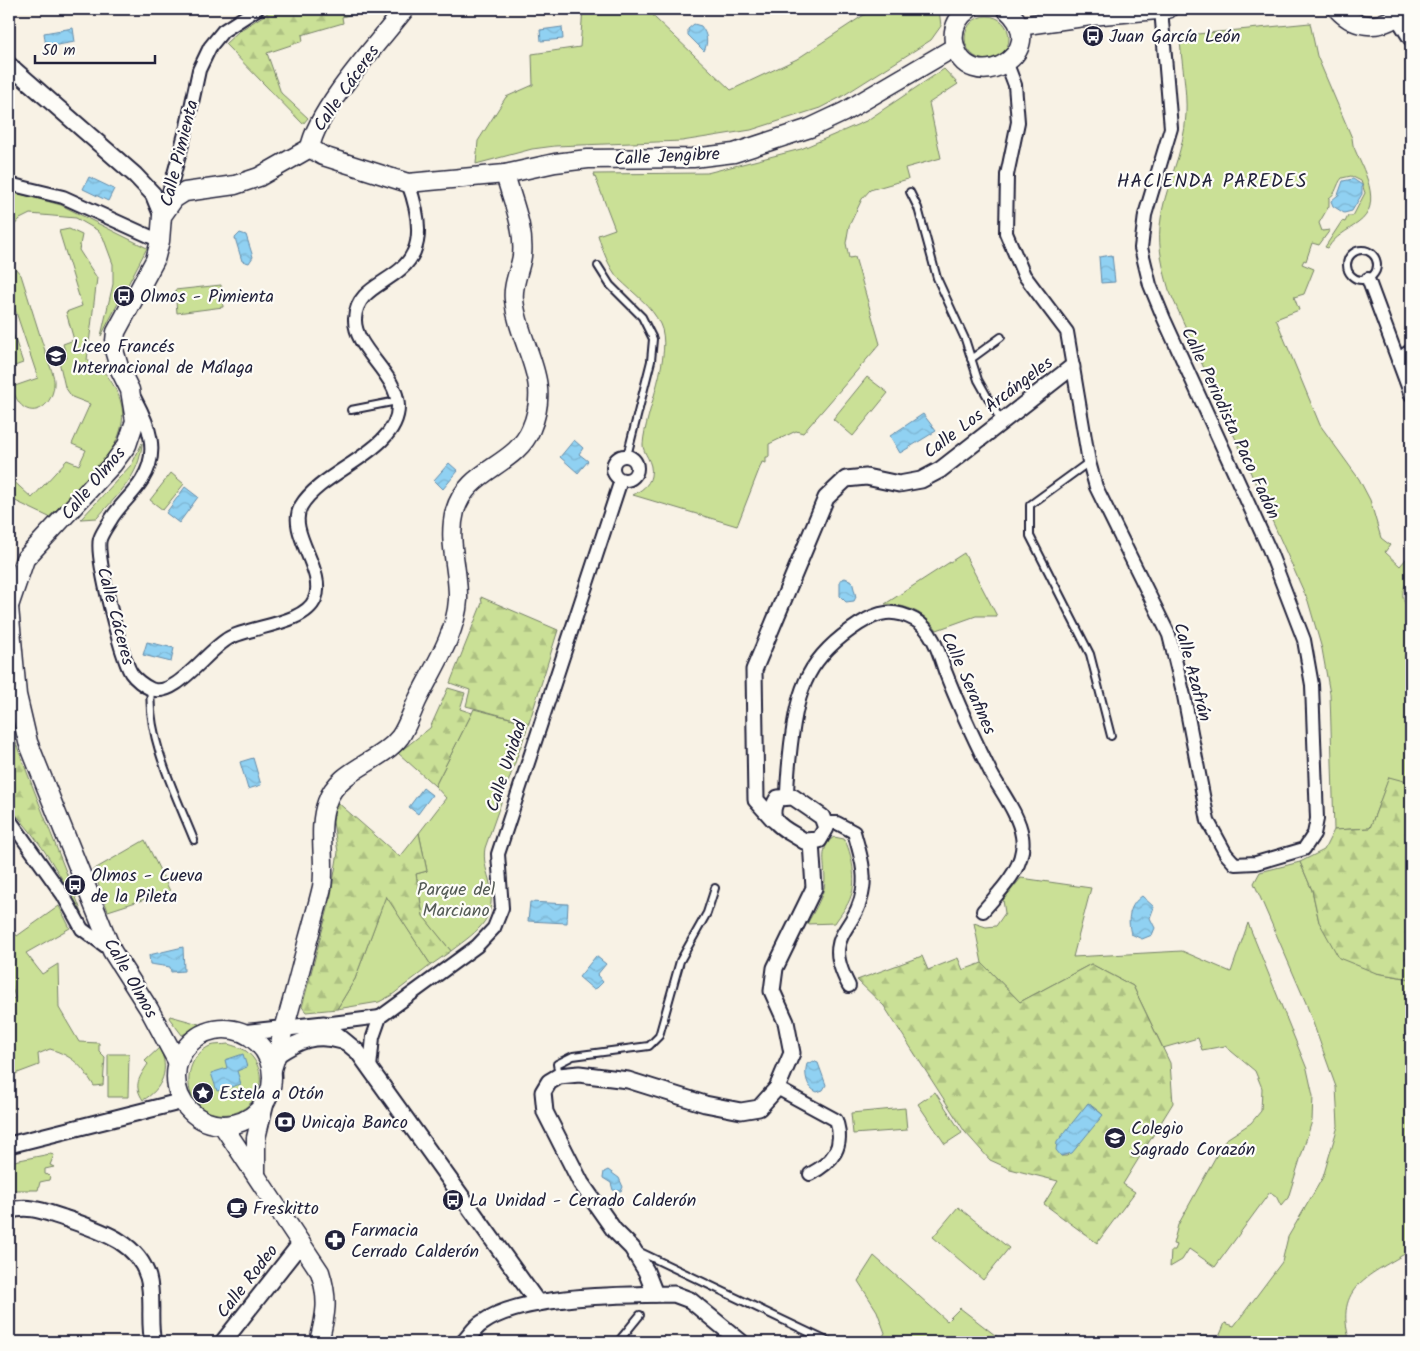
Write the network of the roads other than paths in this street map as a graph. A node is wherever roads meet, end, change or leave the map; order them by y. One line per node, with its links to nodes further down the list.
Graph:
1 (257, 9): 20 (street, Calle Pimienta)
2 (405, 9): 15 (main road, Calle Cáceres)
3 (968, 9): 11 (main road)
4 (1006, 9): 9 (main road)
5 (1161, 9): 6 (main road); 9 (main road); 46 (street, Calle Periodista Paco Fadón)
6 (1168, 9)
7 (1337, 9): 8 (main road)
8 (1401, 13): 10 (street)
9 (1020, 26): 12 (main road)
10 (1411, 38)
11 (955, 47): 12 (main road); 16 (main road, Calle Jengibre)
12 (1007, 64): 28 (street, Calle Los Arcángeles)
13 (9, 65): 14 (street, Calle Olmos)
14 (15, 76): 20 (street, Calle Olmos)
15 (310, 148): 17 (main road, Calle Cáceres); 20 (main road, Calle Pimienta)
16 (505, 174): 17 (main road, Calle Jengibre); 53 (main road)
17 (408, 183): 31 (street)
18 (9, 184): 21 (street)
19 (910, 192): 26 (lane)
20 (162, 216): 21 (main road, Calle Olmos)
21 (160, 241): 29 (main road, Calle Olmos)
22 (598, 266): 34 (lane)
23 (1368, 279): 23 (lane); 27 (street)
24 (1001, 337): 26 (lane)
25 (1411, 350): 27 (street)
26 (971, 359): 33 (lane)
27 (1398, 360): 30 (street)
28 (1072, 367): 33 (street, Calle Los Arcángeles); 35 (street, Calle Azafrán)
29 (130, 390): 36 (main road, Calle Olmos); 37 (street, Calle Cáceres)
30 (1411, 395)
31 (397, 401): 32 (lane); 37 (street)
32 (351, 410)
33 (1002, 422): 39 (street, Calle Los Arcángeles)
34 (627, 456): 51 (street, Calle Unidad)
35 (1089, 462): 38 (lane); 46 (street, Calle Azafrán)
36 (9, 606): 49 (main road, Calle Olmos)
37 (150, 689): 44 (lane)
38 (1112, 736)
39 (755, 788): 40 (street); 42 (street, Calle Los Arcángeles)
40 (783, 798): 42 (street); 43 (street); 48 (street, Calle Serafines)
41 (9, 819): 49 (street)
42 (774, 820): 45 (street, Calle Los Arcángeles)
43 (825, 823): 45 (street); 50 (street)
44 (194, 840)
45 (811, 842): 60 (street)
46 (1304, 850)
47 (714, 888): 59 (lane)
48 (983, 911)
49 (112, 951): 56 (main road, Calle Olmos)
50 (849, 986)
51 (380, 1017): 52 (street, Calle Unidad); 58 (street)
52 (324, 1024): 53 (street, Calle Unidad); 55 (street)
53 (285, 1028): 54 (street, Calle Unidad); 57 (main road)
54 (241, 1033): 56 (main road); 57 (main road)
55 (345, 1042): 57 (street); 58 (street)
56 (177, 1061): 61 (main road)
57 (274, 1062): 62 (main road)
58 (370, 1068): 71 (street)
59 (559, 1076): 60 (street); 69 (street)
60 (777, 1088): 65 (street)
61 (183, 1102): 63 (main road); 64 (street)
62 (265, 1103): 63 (main road); 66 (main road)
63 (223, 1126): 66 (main road)
64 (9, 1145)
65 (810, 1174)
66 (256, 1176): 68 (main road)
67 (9, 1211): 73 (street)
68 (301, 1243): 74 (street, Calle Rodeo); 75 (main road)
69 (632, 1248): 70 (street); 79 (lane)
70 (655, 1294): 71 (street); 78 (street)
71 (538, 1302): 76 (street)
72 (640, 1315): 77 (lane)
73 (153, 1342)
74 (223, 1342)
75 (319, 1342)
76 (464, 1342)
77 (618, 1342)
78 (741, 1342)
79 (829, 1342)

